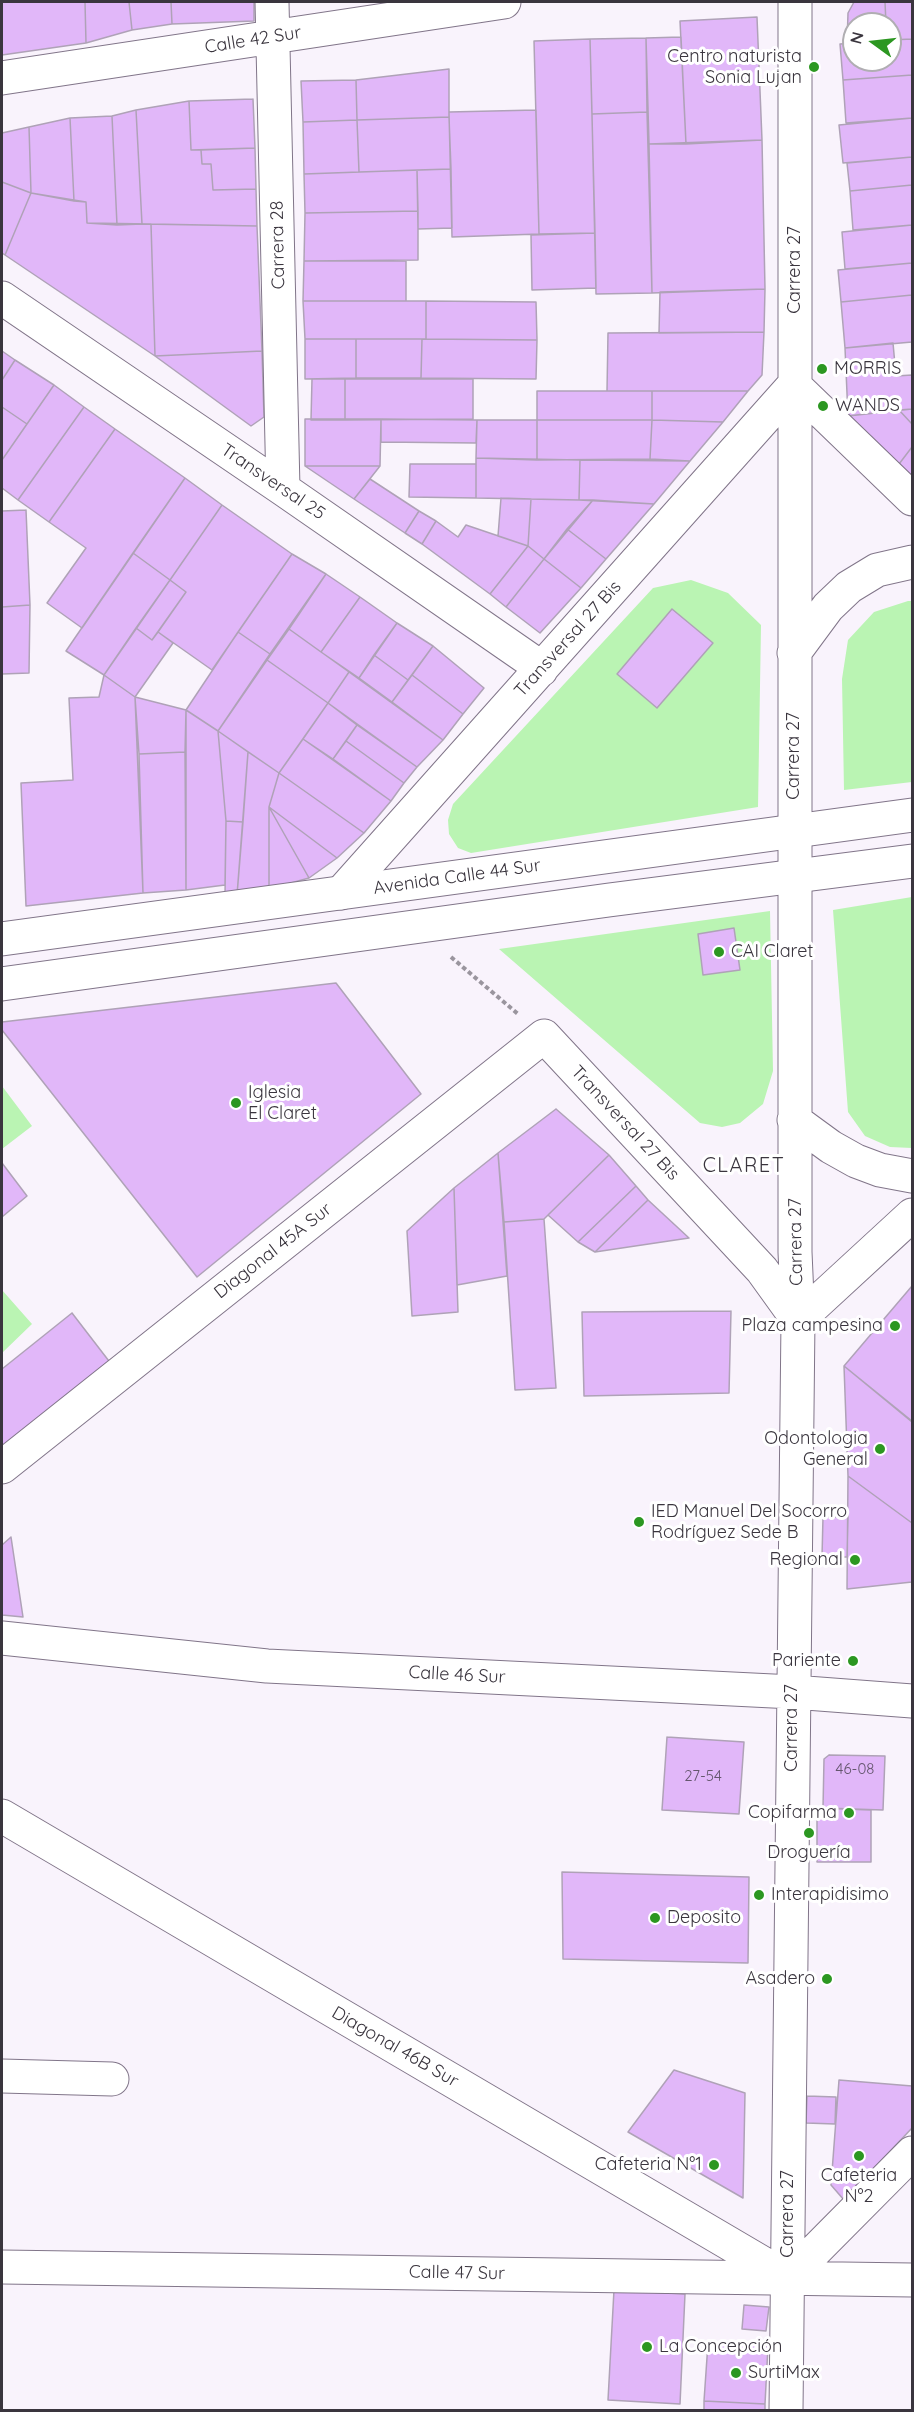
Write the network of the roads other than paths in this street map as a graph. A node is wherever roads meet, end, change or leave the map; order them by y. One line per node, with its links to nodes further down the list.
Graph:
1 (272, 2): 4 (street, Carrera 28)
2 (504, 2): 4 (street, Calle 42 Sur)
3 (795, 2): 7 (street, Carrera 27)
4 (273, 36): 5 (street, Calle 42 Sur); 8 (street, Carrera 28)
5 (2, 78)
6 (2, 298): 8 (street, Transversal 25)
7 (794, 385): 9 (street); 11 (street, Carrera 27); 12 (street, Transversal 27 Bis)
8 (283, 489): 12 (street, Transversal 25)
9 (912, 499)
10 (912, 562): 11 (street)
11 (794, 653): 14 (street, Carrera 27)
12 (541, 670): 17 (street, Transversal 27 Bis)
13 (912, 815): 14 (street, Avenida Calle 44 Sur)
14 (794, 831): 16 (street, Carrera 27); 17 (street, Avenida Calle 44 Sur)
15 (912, 861): 16 (street)
16 (794, 876): 19 (street); 21 (street, Carrera 27)
17 (341, 893): 18 (street, Avenida Calle 44 Sur)
18 (2, 939)
19 (2, 984)
20 (544, 1036): 24 (street, Transversal 27 Bis); 25 (street, Diagonal 45A Sur)
21 (795, 1120): 22 (street); 24 (street, Carrera 27)
22 (912, 1176)
23 (912, 1215): 24 (street)
24 (798, 1320): 27 (street, Carrera 27)
25 (2, 1467)
26 (2, 1638): 27 (street, Calle 46 Sur)
27 (793, 1692): 28 (street, Calle 46 Sur); 34 (street, Carrera 27)
28 (912, 1701)
29 (2, 1816): 34 (street, Diagonal 46B Sur)
30 (2, 2076): 31 (street)
31 (112, 2079)
32 (912, 2153): 34 (street)
33 (2, 2267): 34 (street, Calle 47 Sur)
34 (788, 2278): 35 (street, Calle 47 Sur); 36 (street, Carrera 27)
35 (912, 2280)
36 (786, 2410)

